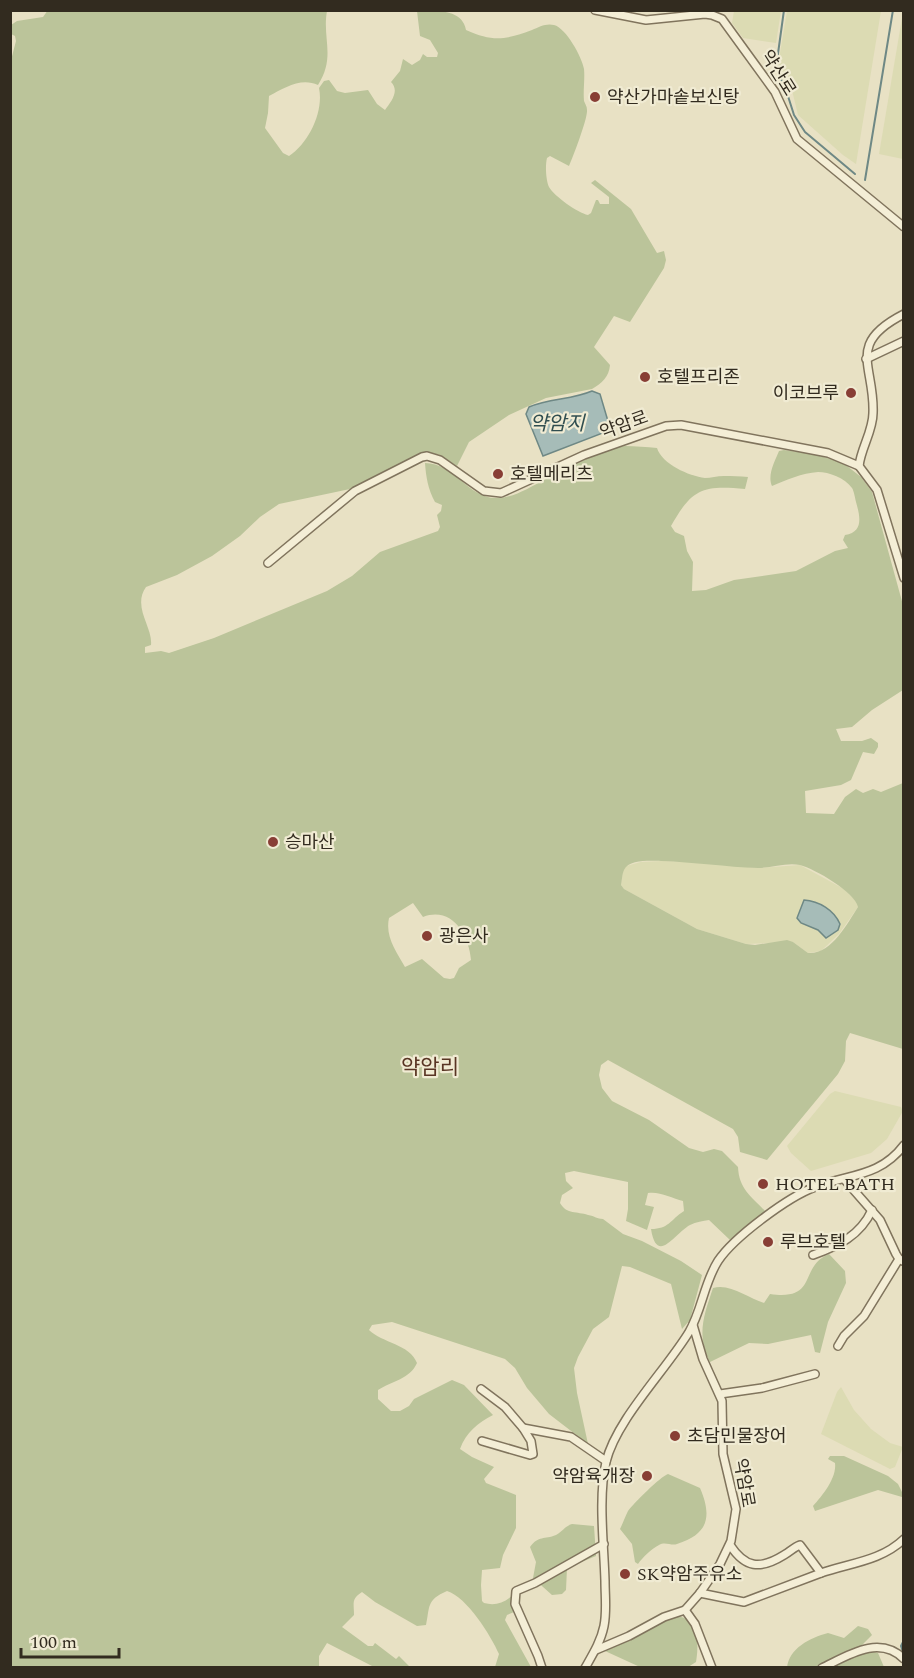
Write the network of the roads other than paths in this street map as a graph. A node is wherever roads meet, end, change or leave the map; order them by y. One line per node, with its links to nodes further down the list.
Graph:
1 (595, 10): 2 (street, 약산로)
2 (903, 227)
3 (903, 314): 5 (street)
4 (903, 341): 5 (street)
5 (866, 359): 6 (street)
6 (859, 466): 7 (street, 약암로); 8 (street)
7 (268, 563)
8 (903, 578)
9 (903, 1145): 10 (street)
10 (844, 1179): 11 (street); 14 (street)
11 (872, 1210): 12 (street); 13 (street)
12 (813, 1256)
13 (901, 1260): 15 (street)
14 (693, 1325): 18 (street, 약암로); 21 (street)
15 (838, 1346)
16 (815, 1374): 18 (street)
17 (481, 1389): 19 (street)
18 (720, 1394): 24 (street, 약암로)
19 (524, 1428): 20 (street); 21 (street)
20 (482, 1441)
21 (606, 1461): 23 (street)
22 (903, 1539): 25 (street)
23 (604, 1544): 28 (street); 30 (street)
24 (730, 1545): 25 (street); 26 (street, 약암로)
25 (820, 1573): 26 (street)
26 (700, 1593): 27 (street, 약암로)
27 (685, 1610): 28 (street, 약암로); 32 (street)
28 (596, 1650): 31 (street)
29 (903, 1659): 33 (street)
30 (542, 1668)
31 (585, 1668)
32 (712, 1668)
33 (822, 1668)

